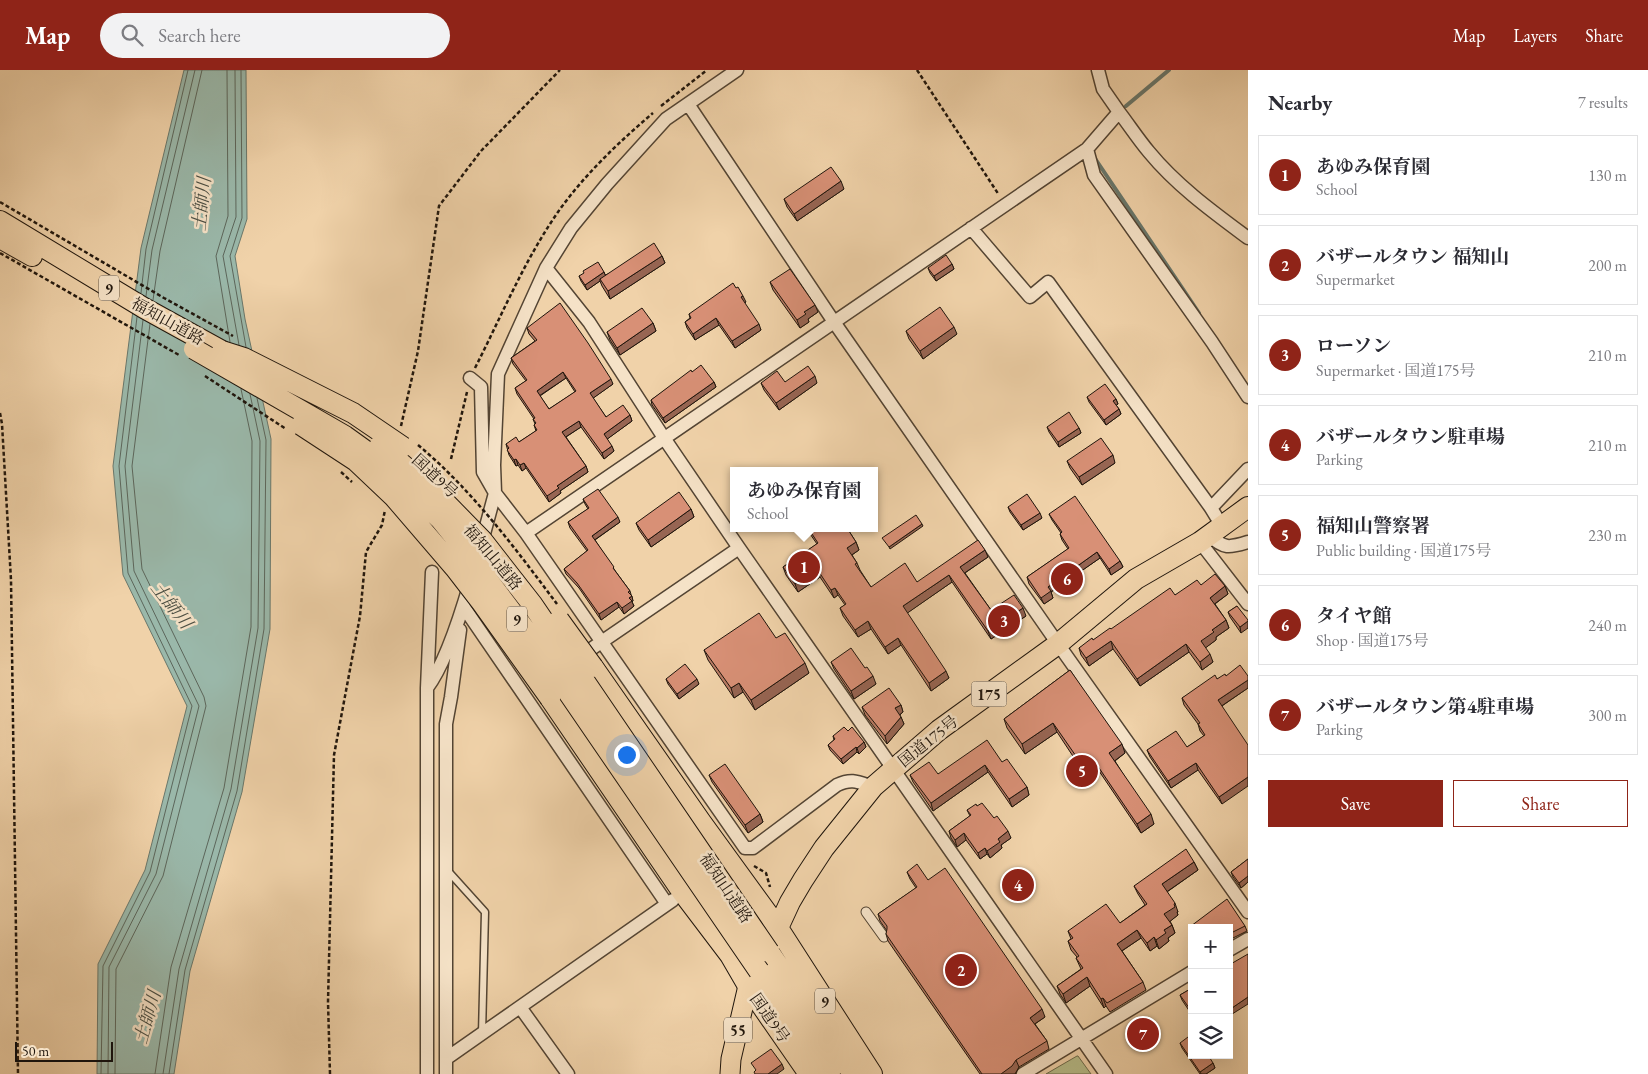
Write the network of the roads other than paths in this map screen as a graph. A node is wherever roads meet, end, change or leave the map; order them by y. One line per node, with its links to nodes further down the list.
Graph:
1 (737, 70): 3 (street)
2 (1098, 70): 4 (street)
3 (688, 104): 10 (street); 11 (street)
4 (1119, 112): 5 (street); 9 (street)
5 (1087, 149): 7 (street); 15 (street)
6 (0, 221): 12 (highway, 福知山道路 / 9)
7 (971, 228): 11 (street); 20 (street)
8 (0, 238): 13 (highway, 福知山道路 / 9)
9 (1248, 238)
10 (546, 268): 16 (street); 18 (street)
11 (834, 322): 16 (street); 29 (street)
12 (222, 351): 38 (highway, 国道9号 / 9, bridge); 54 (highway, 福知山道路 / 9, bridge)
13 (186, 352): 35 (highway, 9, bridge); 53 (highway, 福知山道路 / 9, bridge)
14 (470, 378): 18 (street)
15 (1248, 397)
16 (664, 438): 21 (street); 24 (street)
17 (1248, 469): 20 (street)
18 (495, 493): 21 (street); 27 (street)
19 (1248, 507): 22 (highway, 国道175号 / 175)
20 (1211, 508): 22 (street)
21 (526, 533): 28 (street)
22 (1210, 534): 23 (street); 26 (street); 29 (highway, 国道175号 / 175)
23 (1248, 542)
24 (739, 548): 28 (street); 32 (street)
25 (432, 572): 30 (street)
26 (1248, 604)
27 (463, 606): 30 (street); 31 (street); 34 (street)
28 (602, 641): 31 (street); 33 (street)
29 (1058, 644): 32 (highway, 国道175号 / 175); 37 (street)
30 (427, 688): 48 (street)
31 (524, 695): 35 (street)
32 (892, 769): 33 (highway, 国道175号 / 175); 46 (street)
33 (873, 787): 38 (highway, 国道175号 / 175)
34 (446, 868): 45 (lane); 47 (street)
35 (675, 899): 43 (highway, 9); 44 (street)
36 (866, 912): 39 (street)
37 (1248, 912)
38 (778, 928): 43 (highway, 国道175号 / 175); 55 (highway, 9)
39 (884, 937)
40 (1248, 939): 41 (street)
41 (1233, 948)
42 (1188, 974): 46 (street)
43 (748, 986): 51 (main road, 55); 52 (highway, 国道9号 / 9)
44 (520, 1007): 45 (street); 50 (street)
45 (482, 1034): 47 (street)
46 (1081, 1038): 56 (street); 57 (street)
47 (447, 1058): 49 (street)
48 (427, 1074)
49 (446, 1074)
50 (568, 1074)
51 (730, 1074)
52 (809, 1074)
53 (830, 1074)
54 (853, 1074)
55 (872, 1074)
56 (1023, 1074)
57 (1106, 1074)

